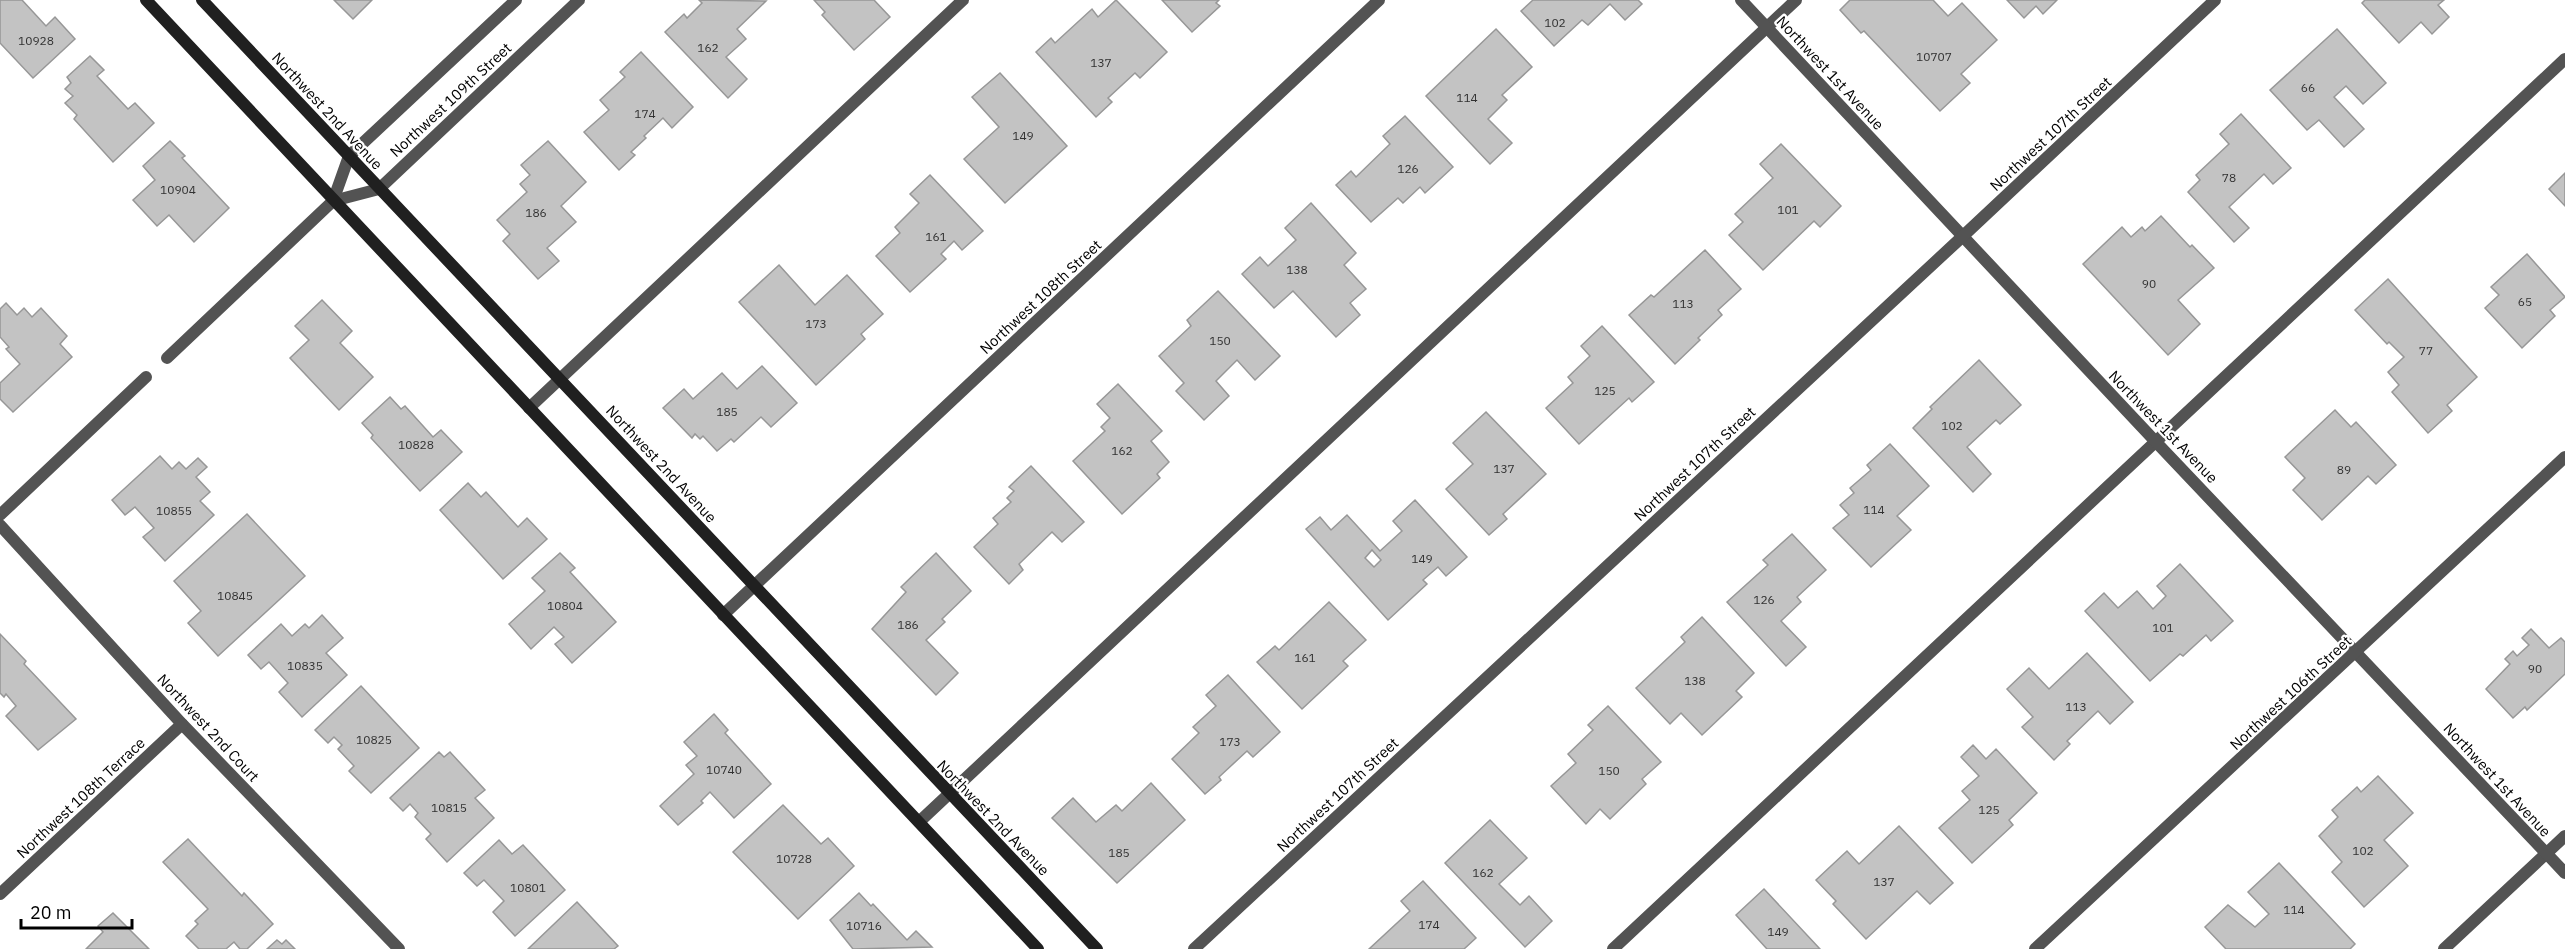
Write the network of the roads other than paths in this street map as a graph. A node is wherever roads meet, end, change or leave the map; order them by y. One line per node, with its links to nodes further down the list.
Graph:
1 (146, 0): 14 (street)
2 (202, 0): 12 (street, Northwest 2nd Avenue)
3 (516, 0): 12 (street, Northwest 109th Street)
4 (579, 0): 13 (street, Northwest 109th Street)
5 (963, 0): 18 (street)
6 (1379, 0): 24 (street, Northwest 108th Street)
7 (1741, 0): 10 (street, Northwest 1st Avenue)
8 (1796, 0): 10 (street)
9 (2215, 0): 15 (street, Northwest 107th Street)
10 (1767, 27): 15 (street, Northwest 1st Avenue); 28 (street)
11 (2565, 59): 20 (street)
12 (349, 156): 13 (street, Northwest 2nd Avenue); 14 (street, Northwest 109th Street)
13 (379, 189): 14 (street, Northwest 109th Street); 18 (street, Northwest 2nd Avenue)
14 (333, 201): 16 (street, Northwest 109th Street); 19 (street)
15 (1962, 237): 20 (street, Northwest 1st Avenue); 37 (street, Northwest 107th Street)
16 (167, 358)
17 (146, 377): 22 (street)
18 (561, 379): 19 (street); 24 (street, Northwest 2nd Avenue)
19 (529, 408): 25 (street)
20 (2155, 441): 26 (street, Northwest 1st Avenue); 38 (street)
21 (2565, 457): 26 (street, Northwest 106th Street)
22 (0, 515)
23 (0, 525): 27 (street, Northwest 2nd Court)
24 (754, 586): 25 (street, Northwest 108th Street); 28 (street, Northwest 2nd Avenue)
25 (723, 615): 29 (street)
26 (2357, 652): 31 (street, Northwest 1st Avenue); 39 (street, Northwest 106th Street)
27 (182, 724): 33 (street, Northwest 108th Terrace); 34 (street, Northwest 2nd Court)
28 (948, 793): 29 (street); 36 (street, Northwest 2nd Avenue)
29 (918, 822): 35 (street)
30 (2565, 836): 31 (street)
31 (2546, 854): 32 (street, Northwest 1st Avenue); 40 (street)
32 (2565, 873)
33 (0, 894)
34 (399, 949)
35 (1038, 949)
36 (1097, 949)
37 (1194, 949)
38 (1613, 949)
39 (2036, 949)
40 (2444, 949)

